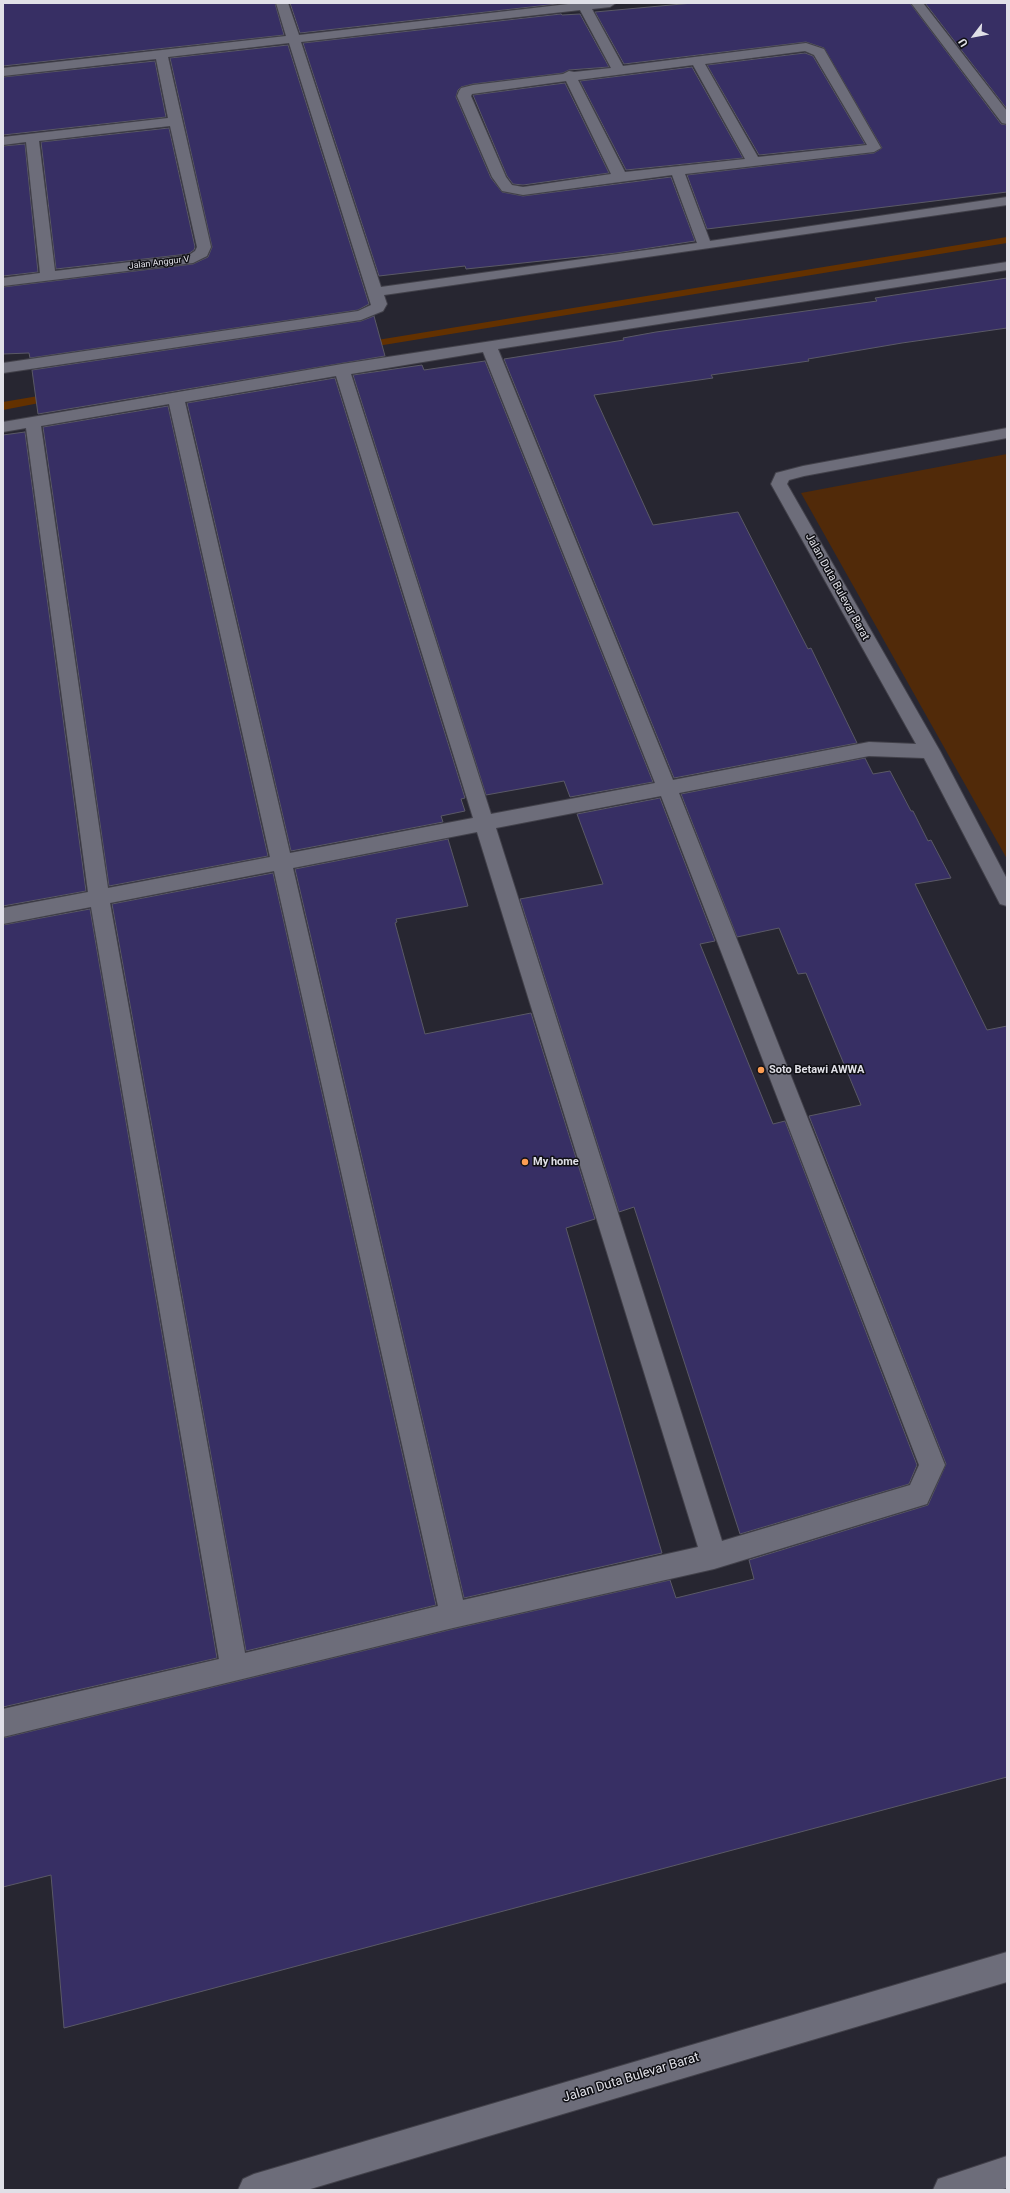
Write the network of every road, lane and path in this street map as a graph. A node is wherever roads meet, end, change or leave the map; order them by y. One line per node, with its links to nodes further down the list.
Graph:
1 (282, 3): 5 (street)
2 (610, 3): 4 (street)
3 (917, 3): 11 (street)
4 (584, 6): 5 (street); 8 (street)
5 (293, 39): 6 (street); 23 (street)
6 (161, 54): 9 (street); 12 (street)
7 (697, 61): 8 (street); 15 (street); 15 (street)
8 (619, 70): 10 (street)
9 (3, 72)
10 (569, 75): 17 (street); 17 (street)
11 (1007, 120)
12 (176, 122): 13 (street); 21 (street, Jalan Anggur V)
13 (32, 138): 14 (street); 21 (street)
14 (3, 141)
15 (754, 162): 16 (street)
16 (678, 170): 17 (street); 19 (street)
17 (620, 177)
18 (1007, 201): 19 (street)
19 (705, 246): 23 (street)
20 (1007, 266): 24 (street)
21 (48, 276): 22 (street, Jalan Anggur V)
22 (3, 282)
23 (375, 292): 25 (street)
24 (489, 346): 26 (street); 32 (street)
25 (3, 368)
26 (342, 369): 27 (street); 33 (street)
27 (176, 398): 28 (street); 34 (street)
28 (33, 423): 29 (street); 35 (street)
29 (3, 427)
30 (1007, 433): 31 (street, Jalan Duta Bulevar Barat)
31 (930, 752): 32 (street); 36 (street, Jalan Duta Bulevar Barat)
32 (667, 788): 33 (street); 38 (street)
33 (483, 823): 34 (street); 38 (street)
34 (280, 863): 35 (street); 39 (street)
35 (99, 897): 37 (street); 40 (street)
36 (1007, 898)
37 (3, 916)
38 (714, 1556): 39 (street)
39 (453, 1615): 40 (street)
40 (234, 1669): 41 (street)
41 (3, 1723)
42 (1007, 1967): 44 (street, Jalan Duta Bulevar Barat)
43 (1007, 2172): 45 (street)
44 (254, 2190)
45 (950, 2190)

